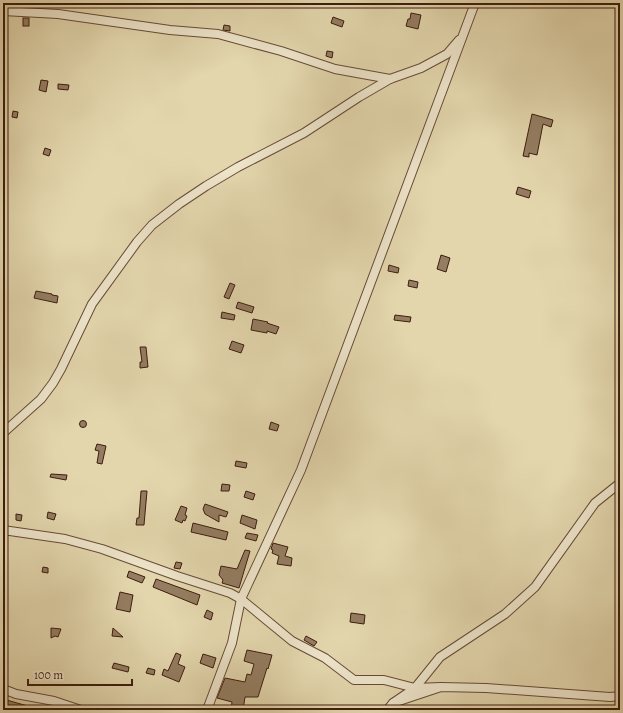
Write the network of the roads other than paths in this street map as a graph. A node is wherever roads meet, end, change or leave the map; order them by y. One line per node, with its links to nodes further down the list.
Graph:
1 (475, 3): 3 (street)
2 (3, 11): 4 (street)
3 (463, 36): 4 (street); 8 (street)
4 (390, 79): 5 (street)
5 (3, 432)
6 (620, 484): 10 (street)
7 (3, 530): 8 (street)
8 (241, 599): 10 (street); 15 (street)
9 (441, 687): 10 (street); 12 (street); 13 (street)
10 (415, 688): 13 (street)
11 (3, 689): 14 (street)
12 (620, 696)
13 (393, 703): 16 (street)
14 (81, 710)
15 (207, 710)
16 (387, 710)

